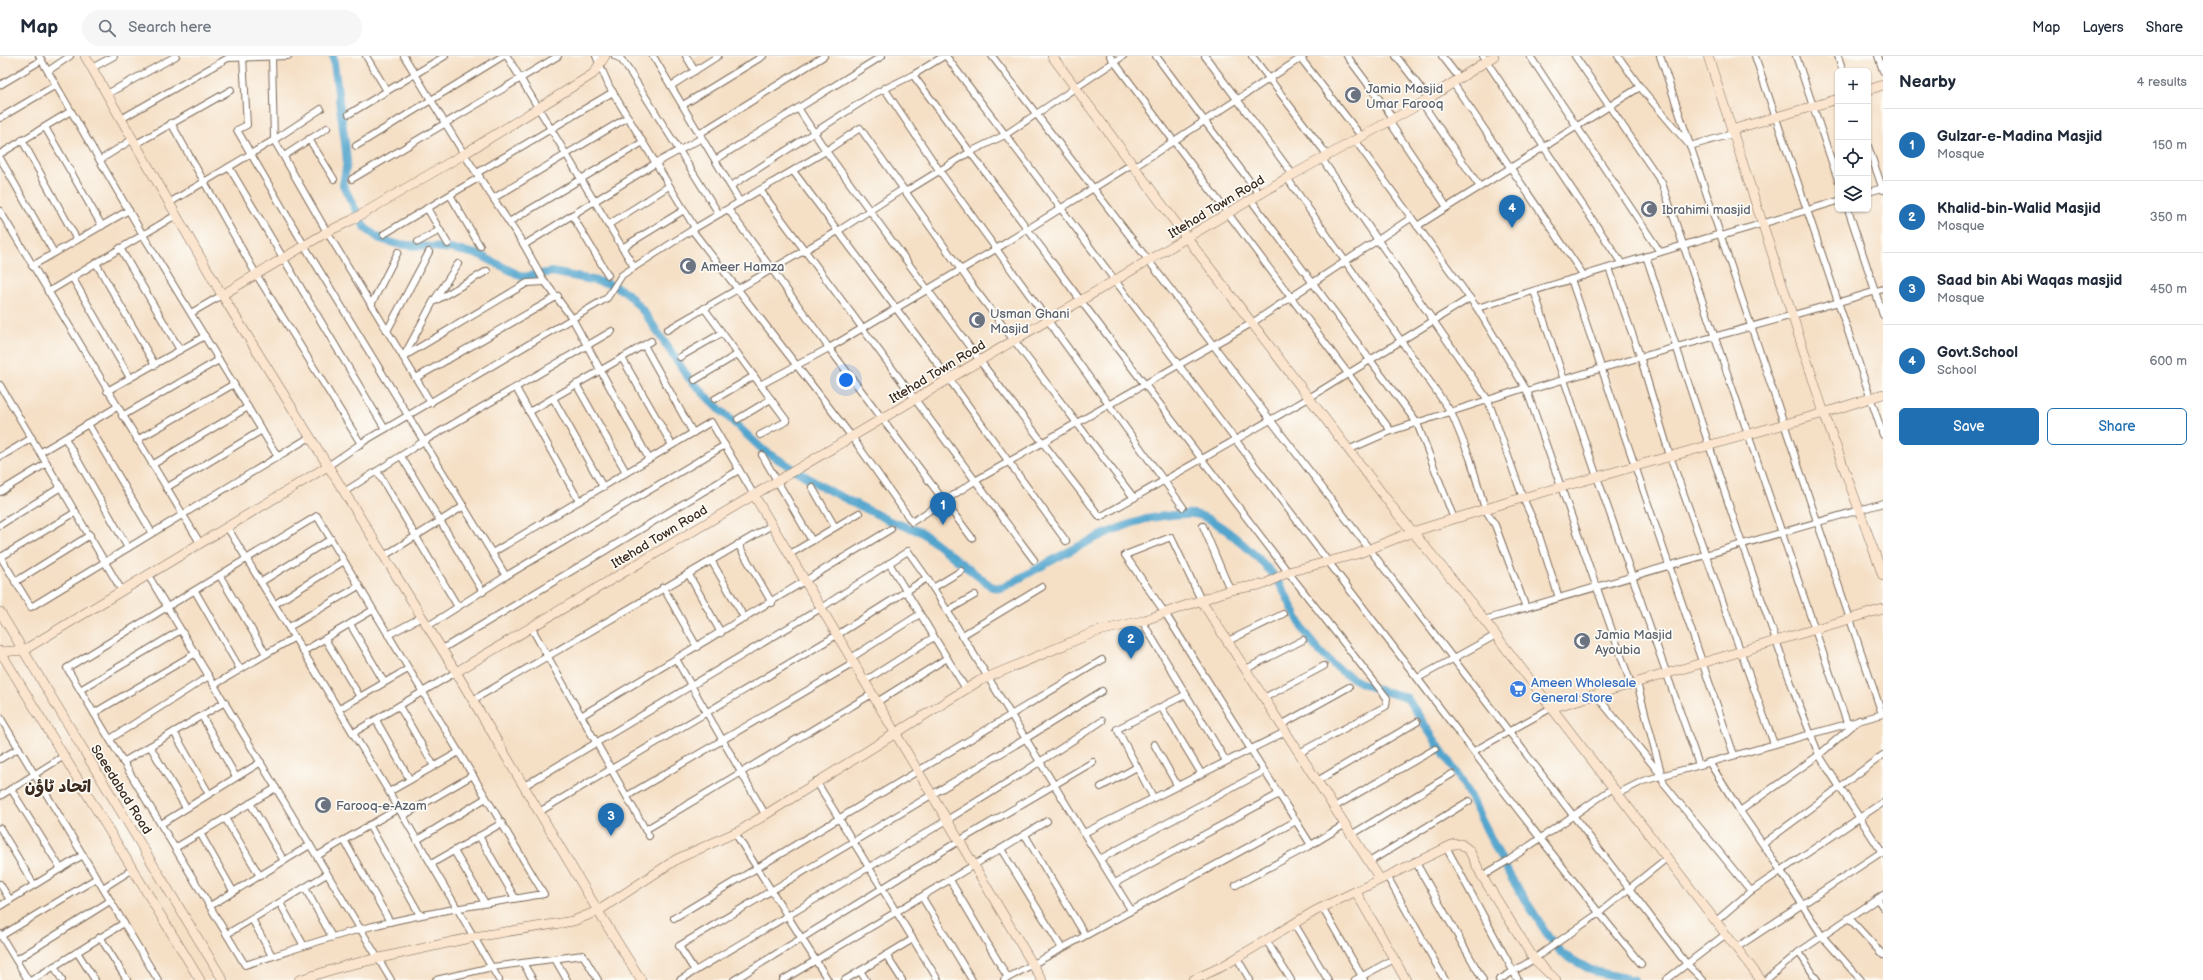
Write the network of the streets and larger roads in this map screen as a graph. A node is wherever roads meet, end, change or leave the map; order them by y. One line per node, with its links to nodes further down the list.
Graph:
1 (70, 56): 48 (street)
2 (85, 56): 46 (street)
3 (114, 56): 46 (street)
4 (176, 56): 67 (street)
5 (272, 56): 6 (street); 42 (street); 100 (street)
6 (288, 56)
7 (366, 56): 65 (street)
8 (404, 56): 51 (street)
9 (445, 56): 51 (street)
10 (504, 56): 68 (street)
11 (507, 56): 53 (street)
12 (558, 56): 53 (street)
13 (615, 56): 107 (street)
14 (653, 56): 59 (street)
15 (686, 56): 49 (street)
16 (718, 56): 49 (street)
17 (763, 56): 72 (street)
18 (824, 56): 96 (street)
19 (882, 56): 76 (street)
20 (945, 56): 52 (street); 95 (street)
21 (992, 56): 79 (street)
22 (1052, 56): 60 (street)
23 (1110, 56): 45 (street)
24 (1124, 56): 45 (street)
25 (1156, 56): 85 (street)
26 (1205, 56): 69 (street)
27 (1252, 56): 54 (street)
28 (1347, 56): 86 (street)
29 (1396, 56): 71 (street)
30 (1442, 56): 55 (street)
31 (1530, 56): 89 (street)
32 (1575, 56): 73 (street)
33 (1618, 56): 61 (street)
34 (1660, 56): 105 (street)
35 (1708, 56): 93 (street)
36 (1755, 56): 82 (street)
37 (1796, 56): 74 (street)
38 (1838, 56): 47 (street)
39 (1878, 56): 50 (street)
40 (1301, 57): 54 (street); 97 (street)
41 (40, 58): 48 (street); 56 (street)
42 (243, 58): 84 (street); 111 (street)
43 (600, 58): 66 (street); 75 (street)
44 (1488, 58): 55 (street, Ittehad Town Road); 106 (street)
45 (1114, 62): 60 (street); 102 (street)
46 (92, 68): 67 (street)
47 (1842, 68)
48 (48, 70): 57 (street)
49 (695, 71): 59 (street)
50 (1883, 71)
51 (415, 74): 65 (street); 68 (street)
52 (913, 75): 62 (street); 109 (street)
53 (521, 78): 75 (street); 88 (street)
54 (1269, 79): 69 (street); 116 (street)
55 (1456, 81): 71 (street, Ittehad Town Road); 123 (street)
56 (0, 85)
57 (56, 85): 78 (street); 83 (street)
58 (1883, 85): 63 (street)
59 (671, 86): 72 (street)
60 (1075, 87): 79 (street); 121 (street)
61 (1640, 87): 73 (street); 105 (street)
62 (884, 88): 94 (street); 124 (street)
63 (1871, 89)
64 (231, 90): 87 (street)
65 (387, 91): 80 (street)
66 (613, 92): 81 (street); 92 (street)
67 (107, 94): 84 (street)
68 (431, 100): 88 (street); 104 (street)
69 (1237, 100): 85 (street); 128 (street)
70 (1835, 100): 74 (street)
71 (1425, 101): 86 (street, Ittehad Town Road); 135 (street)
72 (683, 105): 96 (street)
73 (1609, 106): 89 (street); 184 (street)
74 (1813, 106): 82 (street); 127 (street)
75 (538, 107): 92 (street); 112 (street)
76 (798, 108): 94 (street); 119 (street)
77 (321, 110): 100 (street)
78 (71, 111): 90 (street); 118 (street)
79 (1036, 113): 95 (street); 137 (street)
80 (349, 114)
81 (628, 117): 103 (street); 113 (street)
82 (1776, 117): 93 (street); 155 (street)
83 (0, 118)
84 (121, 119): 101 (street)
85 (1205, 120): 102 (street); 142 (street)
86 (1391, 120): 97 (street, Ittehad Town Road); 149 (street)
87 (171, 123): 101 (street); 132 (street)
88 (445, 123): 112 (street); 130 (street)
89 (1577, 126): 106 (street); 192 (street)
90 (44, 127): 99 (street); 167 (street)
91 (327, 128): 98 (street)
92 (551, 129): 113 (street); 126 (street)
93 (1732, 132): 105 (street); 165 (street)
94 (814, 133): 108 (street); 134 (street)
95 (1005, 135): 109 (street); 152 (street)
96 (700, 136): 107 (street); 119 (street)
97 (1358, 138): 116 (street, Ittehad Town Road); 163 (street)
98 (309, 139): 115 (street); 129 (street)
99 (22, 140): 110 (street); 178 (street)
100 (274, 140): 111 (street); 115 (street)
101 (134, 141): 118 (street); 148 (street)
102 (1173, 141): 121 (street); 160 (street)
103 (643, 142): 120 (street); 131 (street)
104 (356, 146)
105 (1690, 146): 176 (street)
106 (1544, 147): 123 (street); 200 (street)
107 (679, 150): 120 (street); 159 (street)
108 (826, 151): 125 (street); 139 (street); 157 (street)
109 (970, 152): 124 (street); 171 (street)
110 (0, 154)
111 (251, 154): 122 (street); 182 (street)
112 (464, 154): 126 (street); 173 (street)
113 (566, 154): 131 (street); 143 (street)
114 (1871, 154): 136 (street)
115 (284, 156): 173 (street)
116 (1325, 157): 128 (street, Ittehad Town Road); 179 (street)
117 (0, 158): 193 (street)
118 (100, 160): 153 (street)
119 (715, 160): 134 (street)
120 (656, 163): 133 (street); 145 (street)
121 (1133, 165): 137 (street); 177 (street)
122 (229, 167): 132 (street); 195 (street)
123 (1511, 167): 135 (street); 209 (street)
124 (939, 170): 139 (street); 188 (street)
125 (792, 171): 138 (street); 172 (street)
126 (479, 175): 141 (street); 143 (street)
127 (1837, 176)
128 (1290, 177): 142 (street, Ittehad Town Road); 197 (street)
129 (334, 179)
130 (352, 179)
131 (581, 179): 145 (street); 164 (street)
132 (204, 182): 148 (street); 207 (street)
133 (669, 186): 154 (street); 166 (street)
134 (731, 186): 146 (street)
135 (1480, 187): 149 (street)
136 (1883, 188): 140 (street)
137 (1093, 189): 152 (street); 196 (street)
138 (760, 190): 146 (street); 189 (street)
139 (904, 190): 157 (street); 205 (street)
140 (1871, 191)
141 (450, 194): 150 (street); 185 (street)
142 (1260, 195): 144 (street, Ittehad Town Road)
143 (494, 198): 164 (street)
144 (1251, 200): 160 (street, Ittehad Town Road); 214 (street)
145 (594, 202): 162 (street); 166 (street)
146 (740, 202): 151 (street)
147 (1835, 202): 155 (street)
148 (169, 203): 161 (street)
149 (1447, 207): 168 (street)
150 (427, 208): 170 (street); 174 (street)
151 (728, 209): 159 (street); 204 (street)
152 (1060, 209): 171 (street); 213 (street)
153 (129, 210): 167 (street); 175 (street)
154 (684, 210): 169 (street); 187 (street)
155 (1807, 210): 165 (street); 227 (street)
156 (0, 211): 201 (street)
157 (870, 211): 172 (street); 215 (street)
158 (1849, 212): 219 (street)
159 (719, 214): 169 (street)
160 (1228, 214): 177 (street, Ittehad Town Road); 223 (street)
161 (176, 215): 175 (street); 221 (street)
162 (572, 215): 183 (street); 208 (street)
163 (1411, 218): 168 (street); 179 (street)
164 (509, 222): 183 (street)
165 (1761, 224): 176 (street); 233 (street)
166 (608, 225): 187 (street)
167 (102, 226): 178 (street)
168 (1417, 226): 224 (street)
169 (693, 229): 202 (street); 216 (street)
170 (440, 230): 180 (street); 181 (street)
171 (1028, 230): 188 (street); 225 (street)
172 (838, 231): 189 (street); 230 (street)
173 (326, 232): 182 (street); 228 (street)
174 (384, 234)
175 (143, 235): 186 (street); 232 (street)
176 (1721, 235): 184 (street); 239 (street)
177 (1187, 238): 196 (street, Ittehad Town Road); 238 (street)
178 (78, 240): 193 (street)
179 (1378, 240): 197 (street); 237 (street)
180 (418, 242)
181 (448, 244)
182 (304, 245): 195 (street); 300 (street)
183 (524, 245): 211 (street)
184 (1683, 245): 192 (street); 246 (street)
185 (480, 246)
186 (120, 248): 198 (street); 255 (street)
187 (622, 248): 202 (street)
188 (996, 249): 205 (street); 236 (street)
189 (804, 250): 204 (street); 240 (street)
190 (398, 252): 228 (street)
191 (429, 252): 242 (street)
192 (1660, 252): 194 (street)
193 (54, 254): 201 (street)
194 (1646, 256): 200 (street); 253 (street)
195 (282, 259): 207 (street); 309 (street)
196 (1148, 262): 213 (street, Ittehad Town Road); 252 (street)
197 (1345, 262): 214 (street); 249 (street)
198 (96, 263): 210 (street); 264 (street)
199 (458, 264): 226 (street)
200 (1622, 264): 203 (street)
201 (32, 266): 220 (street)
202 (634, 267): 235 (street)
203 (1608, 268): 209 (street); 257 (street)
204 (770, 270): 216 (street); 254 (street)
205 (961, 270): 215 (street); 247 (street)
206 (487, 271): 226 (street)
207 (256, 274): 221 (street); 323 (street)
208 (608, 275)
209 (1584, 276): 212 (street)
210 (72, 277): 220 (street); 271 (street)
211 (544, 280): 222 (street); 258 (street)
212 (1571, 280): 218 (street); 267 (street)
213 (1114, 281): 225 (street, Ittehad Town Road); 266 (street)
214 (1313, 283): 223 (street); 262 (street)
215 (927, 288): 230 (street); 263 (street)
216 (737, 289): 229 (street); 265 (street)
217 (1883, 289): 219 (street)
218 (1534, 291): 231 (street); 273 (street)
219 (1875, 291): 227 (street); 234 (street)
220 (48, 292): 283 (street)
221 (222, 295): 232 (street); 318 (street)
222 (558, 296): 235 (street); 272 (street)
223 (1291, 298): 238 (street); 269 (street)
224 (1470, 298): 231 (street); 237 (street)
225 (1081, 301): 236 (street, Ittehad Town Road); 280 (street)
226 (433, 302): 258 (street)
227 (1838, 303): 233 (street); 287 (street)
228 (371, 305): 242 (street)
229 (704, 308): 241 (street); 244 (street)
230 (895, 308): 240 (street); 274 (street)
231 (1477, 308): 282 (street)
232 (191, 313): 245 (street)
233 (1791, 314): 239 (street); 298 (street)
234 (1883, 315)
235 (572, 318): 251 (street); 292 (street)
236 (1047, 321): 247 (street, Ittehad Town Road); 293 (street)
237 (1433, 321): 249 (street); 291 (street)
238 (1252, 323): 252 (street); 286 (street)
239 (1750, 327): 246 (street); 307 (street)
240 (862, 329): 254 (street); 290 (street)
241 (667, 330)
242 (387, 331): 258 (street)
243 (612, 331): 251 (street)
244 (722, 334): 256 (street); 259 (street)
245 (205, 336): 255 (street); 261 (street)
246 (1714, 338): 253 (street); 312 (street)
247 (1015, 340): 263 (street, Ittehad Town Road); 304 (street)
248 (651, 341): 250 (street)
249 (1402, 341): 262 (street); 297 (street)
250 (644, 345): 260 (street); 311 (street)
251 (587, 346): 268 (street); 281 (street)
252 (1213, 346): 266 (street); 303 (street)
253 (1676, 346): 257 (street); 326 (street)
254 (829, 348): 265 (street); 302 (street)
255 (180, 350): 264 (street)
256 (738, 354): 270 (street); 275 (street)
257 (1640, 356): 267 (street); 332 (street)
258 (403, 357): 272 (street)
259 (680, 357)
260 (622, 358): 268 (street); 324 (street)
261 (219, 360): 276 (street); 299 (street)
262 (1370, 360): 269 (street); 305 (street)
263 (980, 361): 274 (street, Ittehad Town Road); 322 (street)
264 (155, 365): 271 (street)
265 (797, 366): 279 (street); 315 (street)
266 (1178, 366): 280 (street); 320 (street)
267 (1602, 367): 273 (street); 340 (street)
268 (601, 370): 277 (street); 334 (street)
269 (1348, 374): 286 (street); 310 (street)
270 (754, 376): 279 (street); 288 (street)
271 (130, 378): 283 (street)
272 (416, 378): 292 (street)
273 (1565, 378): 282 (street); 344 (street)
274 (949, 379): 290 (street, Ittehad Town Road); 337 (street)
275 (694, 380)
276 (234, 384): 295 (street); 319 (street)
277 (576, 384): 285 (street); 343 (street)
278 (0, 385): 316 (street)
279 (760, 385): 289 (street)
280 (1145, 385): 293 (street); 335 (street)
281 (516, 388): 296 (street); 321 (street)
282 (1526, 389): 291 (street); 351 (street)
283 (108, 391): 294 (street)
284 (1883, 394): 287 (street)
285 (553, 398): 296 (street); 349 (street)
286 (1309, 398): 303 (street); 327 (street)
287 (1870, 398): 298 (street); 313 (street)
288 (715, 399)
289 (771, 399): 301 (street); 314 (street)
290 (914, 400): 302 (street, Ittehad Town Road); 346 (street)
291 (1488, 400): 297 (street); 357 (street)
292 (431, 403): 300 (street)
293 (1109, 405): 304 (street); 347 (street)
294 (117, 407): 299 (street); 306 (street)
295 (248, 407): 308 (street); 338 (street)
296 (529, 412): 358 (street)
297 (1451, 412): 305 (street); 363 (street)
298 (1824, 413): 307 (street); 364 (street)
299 (122, 416): 319 (street)
300 (409, 416): 309 (street); 321 (street)
301 (738, 419)
302 (882, 419): 315 (street, Ittehad Town Road); 359 (street)
303 (1270, 421): 320 (street); 390 (street)
304 (1078, 423): 322 (street); 356 (street)
305 (1417, 423): 310 (street); 368 (street)
306 (88, 424): 317 (street); 378 (street)
307 (1784, 424): 312 (street); 370 (street)
308 (262, 430): 333 (street); 352 (street)
309 (385, 430): 323 (street)
310 (1391, 431): 327 (street)
311 (693, 433): 324 (street); 325 (street)
312 (1747, 434): 326 (street); 379 (street)
313 (1883, 434)
314 (760, 435)
315 (852, 437): 345 (street, Ittehad Town Road); 359 (street)
316 (32, 438): 328 (street); 329 (street)
317 (65, 438): 328 (street); 389 (street)
318 (310, 438): 333 (street); 339 (street)
319 (137, 440): 338 (street)
320 (1236, 440): 335 (street); 401 (street)
321 (424, 441): 331 (street); 361 (street)
322 (1043, 443): 337 (street); 356 (street)
323 (360, 444): 339 (street)
324 (672, 445): 334 (street)
325 (725, 445): 341 (street); 409 (street)
326 (1709, 445): 332 (street); 388 (street)
327 (1348, 450): 377 (street)
328 (41, 452): 336 (street)
329 (1, 454)
330 (762, 455): 345 (street)
331 (401, 456): 342 (street); 369 (street)
332 (1670, 456): 340 (street); 393 (street)
333 (278, 457): 367 (street)
334 (649, 459): 343 (street)
335 (1202, 460): 347 (street); 405 (street)
336 (47, 462): 348 (street); 353 (street)
337 (1009, 462): 346 (street); 385 (street)
338 (152, 464): 352 (street)
339 (328, 466): 354 (street); 374 (street)
340 (1634, 466): 344 (street); 403 (street)
341 (740, 470): 355 (street); 465 (street)
342 (377, 471): 354 (street); 381 (street)
343 (626, 472): 349 (street)
344 (1597, 477): 351 (street); 411 (street)
345 (780, 480): 355 (street, Ittehad Town Road); 384 (street)
346 (976, 481): 359 (street); 398 (street)
347 (1164, 481): 356 (street); 362 (street)
348 (61, 487): 365 (street); 372 (street)
349 (603, 487): 358 (street)
350 (812, 487): 375 (street)
351 (1561, 487): 357 (street); 419 (street)
352 (166, 488): 367 (street)
353 (0, 492)
354 (344, 492): 394 (street)
355 (754, 495): 371 (street); 450 (street, Ittehad Town Road)
356 (1134, 498)
357 (1522, 498): 363 (street); 427 (street)
358 (579, 501): 391 (street)
359 (945, 501): 382 (street)
360 (1883, 503): 364 (street)
361 (464, 506): 369 (street); 391 (street)
362 (1184, 507)
363 (1486, 509): 368 (street); 434 (street)
364 (1859, 510): 370 (street); 410 (street)
365 (76, 512): 380 (street); 395 (street)
366 (859, 513): 375 (street)
367 (182, 515): 378 (street); 386 (street)
368 (1454, 519): 377 (street)
369 (440, 521): 381 (street); 425 (street)
370 (1817, 522): 379 (street); 444 (street)
371 (772, 524): 387 (street); 392 (street)
372 (0, 525)
373 (1203, 526): 421 (street)
374 (228, 527): 386 (street); 396 (street)
375 (835, 528): 384 (street)
376 (891, 529): 415 (street)
377 (1412, 532): 390 (street); 445 (street)
378 (152, 533): 389 (street)
379 (1781, 533): 388 (street); 451 (street)
380 (90, 535): 400 (street); 413 (street)
381 (416, 536): 394 (street); 431 (street)
382 (972, 538)
383 (331, 540): 396 (street); 399 (street); 414 (street)
384 (812, 541): 392 (street)
385 (1066, 541)
386 (200, 543): 407 (street)
387 (738, 544): 397 (street); 429 (street)
388 (1742, 544): 393 (street); 463 (street)
389 (128, 548): 400 (street)
390 (1369, 549): 401 (street); 475 (street)
391 (492, 553): 409 (street)
392 (790, 554): 415 (street)
393 (1706, 555): 403 (street); 469 (street)
394 (384, 556): 442 (street)
395 (0, 557): 413 (street)
396 (247, 559): 408 (street); 414 (street)
397 (711, 560): 406 (street); 443 (street)
398 (1034, 560)
399 (344, 561): 416 (street); 430 (street)
400 (105, 562): 413 (street); 422 (street)
401 (1328, 562): 405 (street); 487 (street)
402 (890, 563): 412 (street); 424 (street); 433 (street)
403 (1669, 566): 411 (street); 478 (street)
404 (961, 571): 420 (street)
405 (1288, 572): 421 (street); 540 (street)
406 (688, 573): 417 (street); 453 (street)
407 (148, 575): 422 (street); 432 (street)
408 (220, 576): 423 (street); 471 (street)
409 (506, 576): 425 (street)
410 (1883, 576)
411 (1632, 577): 419 (street); 484 (street)
412 (927, 578): 420 (street); 424 (street)
413 (16, 582)
414 (261, 582): 430 (street)
415 (806, 582): 429 (street); 433 (street)
416 (359, 586): 436 (street); 449 (street)
417 (663, 587): 464 (street); 472 (street)
418 (1042, 587): 458 (street)
419 (1596, 587): 427 (street); 490 (street)
420 (933, 588): 437 (street)
421 (1230, 590): 428 (street)
422 (122, 591): 466 (street)
423 (195, 591): 432 (street); 481 (street)
424 (906, 591): 440 (street); 455 (street)
425 (483, 592): 431 (street)
426 (975, 595): 437 (street)
427 (1559, 598): 434 (street)
428 (1202, 600): 439 (street); 439 (street); 462 (street)
429 (772, 603): 443 (street)
430 (275, 604): 449 (street)
431 (458, 607): 448 (street)
432 (168, 608): 452 (street); 495 (street)
433 (821, 608): 455 (street); 492 (street)
434 (1526, 608): 445 (street)
435 (1883, 609): 444 (street)
436 (373, 610): 447 (street); 454 (street)
437 (947, 611): 458 (street)
438 (0, 612): 466 (street, Saeedabad Road)
439 (1165, 613): 446 (street); 536 (street)
440 (920, 614): 457 (street); 477 (street)
441 (1284, 614): 462 (street)
442 (422, 616): 448 (street); 454 (street)
443 (745, 619): 453 (street)
444 (1850, 619): 451 (street); 513 (street)
445 (1484, 620): 456 (street)
446 (1142, 621): 486 (street); 499 (street)
447 (350, 624): 460 (street); 489 (street)
448 (428, 626): 465 (street)
449 (289, 627): 459 (street)
450 (531, 627): 472 (street); 483 (street, Ittehad Town Road)
451 (1815, 629): 463 (street); 521 (street)
452 (182, 630): 470 (street); 495 (street)
453 (721, 633): 464 (street)
454 (388, 635): 480 (street)
455 (837, 635): 477 (street); 510 (street)
456 (1496, 635): 475 (street); 508 (street)
457 (934, 636): 473 (street); 488 (street)
458 (962, 636): 486 (street)
459 (295, 637): 468 (street); 471 (street)
460 (325, 639): 468 (street); 501 (street)
461 (1303, 640): 482 (street)
462 (1228, 641): 482 (street)
463 (1776, 641): 469 (street); 526 (street)
464 (697, 647): 474 (street)
465 (442, 649): 483 (street)
466 (24, 650): 467 (street); 731 (street, Saeedabad Road)
467 (0, 651): 544 (street)
468 (304, 651): 509 (street)
469 (1740, 651): 478 (street); 533 (street)
470 (196, 653): 485 (street); 511 (street)
471 (266, 654): 481 (street)
472 (547, 656): 503 (street); 515 (street)
473 (947, 658): 494 (street); 505 (street)
474 (676, 659): 492 (street); 515 (street)
475 (1453, 659): 487 (street); 523 (street)
476 (1102, 660): 512 (street)
477 (853, 661): 488 (street); 530 (street)
478 (1702, 663): 484 (street); 541 (street)
479 (1324, 666): 502 (street)
480 (408, 668): 489 (street); 497 (street)
481 (240, 669): 491 (street)
482 (1246, 669): 502 (street)
483 (456, 672): 497 (street); 503 (street)
484 (1666, 674): 490 (street); 552 (street)
485 (209, 676): 491 (street); 528 (street)
486 (987, 678): 494 (street); 512 (street)
487 (1418, 678): 538 (street)
488 (865, 681): 498 (street)
489 (384, 682): 501 (street)
490 (1634, 683): 500 (street); 563 (street)
491 (214, 685): 504 (street)
492 (691, 686): 510 (street); 531 (street)
493 (1349, 687): 522 (street)
494 (966, 689): 527 (street)
495 (80, 690): 511 (street)
496 (1102, 691): 529 (street)
497 (422, 692): 506 (street); 539 (street)
498 (872, 694): 505 (street); 558 (street)
499 (1185, 695): 507 (street); 546 (street)
500 (1596, 695): 508 (street); 563 (street)
501 (360, 697): 509 (street)
502 (1264, 698): 522 (street)
503 (473, 700): 569 (street)
504 (225, 702): 514 (street); 548 (street)
505 (877, 702): 527 (street)
506 (399, 706): 517 (street); 553 (street)
507 (1161, 707): 554 (street); 559 (street)
508 (1551, 708): 523 (street); 575 (street)
509 (339, 709): 525 (street)
510 (707, 712): 530 (street); 555 (street)
511 (94, 713): 528 (street)
512 (1009, 714): 529 (street); 556 (street)
513 (1882, 714): 518 (street)
514 (202, 716): 524 (street); 564 (street)
515 (581, 716): 531 (street)
516 (0, 717): 535 (street)
517 (376, 720): 525 (street); 565 (street)
518 (1859, 720): 521 (street); 542 (street)
519 (1102, 721): 551 (street)
520 (1417, 722): 567 (street)
521 (1847, 723): 526 (street)
522 (1283, 728): 536 (street); 540 (street)
523 (1508, 731): 538 (street); 593 (street)
524 (174, 732): 534 (street); 577 (street)
525 (354, 733): 576 (street)
526 (1811, 733): 533 (street); 542 (street)
527 (896, 735): 556 (street); 566 (street)
528 (110, 739): 547 (street)
529 (1025, 739): 551 (street); 578 (street)
530 (723, 740): 558 (street); 581 (street)
531 (596, 743): 555 (street); 569 (street)
532 (1154, 744): 568 (street)
533 (1774, 744): 541 (street)
534 (150, 746): 547 (street); 587 (street)
535 (19, 748): 545 (street); 560 (street)
536 (1251, 749): 546 (street); 557 (street)
537 (1435, 749): 589 (street)
538 (1474, 751): 612 (street)
539 (459, 752): 553 (street); 562 (street)
540 (1299, 753): 567 (street)
541 (1734, 755): 550 (street)
542 (1818, 755): 572 (street); 590 (street)
543 (1883, 755): 572 (street)
544 (64, 756): 560 (street); 637 (street)
545 (0, 759)
546 (1226, 761): 559 (street)
547 (124, 762): 602 (street)
548 (261, 762): 564 (street); 573 (street)
549 (1093, 762): 570 (street)
550 (1710, 762): 552 (street); 590 (street)
551 (1040, 763): 570 (street); 598 (street)
552 (1699, 765): 563 (street)
553 (434, 766): 565 (street)
554 (1137, 767): 571 (street); 582 (street)
555 (611, 769): 581 (street); 591 (street)
556 (918, 771): 578 (street); 596 (street)
557 (1264, 771): 579 (street); 628 (street)
558 (741, 773): 581 (street); 592 (street)
559 (1201, 773): 568 (street)
560 (34, 774): 574 (street); 625 (street)
561 (1452, 774): 610 (street)
562 (473, 775): 583 (street); 594 (street)
563 (1662, 776): 575 (street); 654 (street)
564 (236, 777): 577 (street)
565 (410, 780): 576 (street)
566 (816, 781): 592 (street); 596 (street)
567 (1317, 781): 589 (street)
568 (1177, 785): 582 (street)
569 (524, 786): 591 (street)
570 (1055, 786): 608 (street); 615 (street)
571 (1101, 787)
572 (1840, 787): 597 (street); 617 (street)
573 (276, 788): 586 (street); 618 (street)
574 (11, 789): 580 (street); 636 (street)
575 (1615, 791): 593 (street); 627 (street)
576 (389, 792): 588 (street)
577 (209, 794): 587 (street)
578 (932, 794): 598 (street); 616 (street)
579 (1279, 794): 600 (street); 645 (street)
580 (0, 796)
581 (627, 796)
582 (1153, 797): 608 (street)
583 (486, 798): 601 (street); 614 (street)
584 (1469, 801): 631 (street)
585 (1883, 802): 597 (street)
586 (250, 803): 595 (street); 629 (street)
587 (186, 808): 602 (street)
588 (399, 808): 594 (street); 603 (street)
589 (1334, 808): 604 (street)
590 (1740, 811): 617 (street)
591 (539, 812): 672 (street)
592 (765, 814): 606 (street)
593 (1572, 815): 612 (street); 652 (street)
594 (403, 816): 614 (street)
595 (225, 818): 607 (street); 640 (street)
596 (839, 818): 616 (street); 634 (street)
597 (1860, 818): 624 (street); 638 (street)
598 (947, 820): 615 (street); 635 (street)
599 (1047, 821): 609 (street)
600 (1296, 821): 619 (street); 671 (street)
601 (502, 823): 611 (street); 659 (street)
602 (161, 824): 621 (street)
603 (369, 825): 613 (street); 675 (street)
604 (1344, 825): 610 (street); 619 (street)
605 (0, 828): 647 (street)
606 (735, 832): 634 (street); 672 (street)
607 (200, 833): 621 (street); 655 (street)
608 (1084, 833): 628 (street)
609 (1025, 835): 622 (street); 688 (street)
610 (1352, 835): 631 (street)
611 (479, 836): 623 (street); 659 (street)
612 (1540, 838): 641 (street); 674 (street)
613 (344, 840): 626 (street); 681 (street)
614 (417, 840): 632 (street)
615 (959, 841): 633 (street); 651 (street)
616 (853, 842): 635 (street); 653 (street)
617 (1763, 844): 638 (street)
618 (310, 845): 626 (street); 629 (street)
619 (1311, 845): 648 (street)
620 (1446, 847): 630 (street); 641 (street); 719 (street)
621 (175, 848): 667 (street)
622 (1001, 849): 633 (street); 697 (street)
623 (454, 851): 632 (street); 664 (street)
624 (1883, 852): 665 (street)
625 (83, 855): 636 (street); 642 (street)
626 (317, 856): 639 (street)
627 (1667, 858): 652 (street); 680 (street)
628 (1100, 859): 645 (street)
629 (284, 861): 640 (street)
630 (1415, 861): 643 (street); 757 (street)
631 (1369, 862): 643 (street)
632 (431, 864): 670 (street)
633 (974, 866): 644 (street); 712 (street)
634 (757, 867): 653 (street); 677 (street)
635 (869, 867): 651 (street); 676 (street)
636 (61, 869): 647 (street)
637 (133, 869): 649 (street); 730 (street)
638 (1781, 871): 654 (street); 665 (street)
639 (328, 874): 650 (street); 684 (street)
640 (260, 876): 655 (street)
641 (1482, 876): 708 (street)
642 (97, 878): 649 (street); 687 (street)
643 (1383, 878): 656 (street); 756 (street)
644 (950, 880): 658 (street); 722 (street)
645 (1115, 883): 671 (street)
646 (0, 884): 661 (street)
647 (34, 885): 661 (street)
648 (1236, 885)
649 (103, 888): 662 (street)
650 (305, 888): 663 (street); 691 (street)
651 (882, 889): 673 (street); 693 (street)
652 (1629, 889): 674 (street); 713 (street)
653 (772, 890): 676 (street); 717 (street)
654 (1751, 891): 680 (street)
655 (233, 892): 667 (street)
656 (1356, 892): 668 (street); 707 (street)
657 (1883, 895): 660 (street)
658 (922, 897): 673 (street); 748 (street)
659 (515, 898): 664 (street)
660 (1876, 899): 669 (street); 678 (street)
661 (10, 900): 666 (street)
662 (110, 901): 682 (street); 709 (street)
663 (280, 903): 679 (street); 696 (street)
664 (485, 903): 670 (street)
665 (1803, 905): 689 (street); 698 (street)
666 (0, 906)
667 (210, 906): 685 (street)
668 (1322, 907): 683 (street); 721 (street)
669 (1883, 907)
670 (457, 908): 675 (street); 692 (street)
671 (1131, 910): 688 (street)
672 (598, 911): 692 (street); 739 (street)
673 (896, 912): 694 (street); 710 (street)
674 (1599, 913): 708 (street); 714 (street)
675 (420, 916): 681 (street)
676 (788, 916): 693 (street); 717 (street)
677 (674, 918)
678 (1849, 918): 689 (street); 702 (street)
679 (252, 919): 685 (street); 703 (street)
680 (1716, 921): 686 (street)
681 (390, 922): 684 (street)
682 (124, 923): 690 (street); 729 (street)
683 (1294, 923): 695 (street); 753 (street)
684 (360, 929): 691 (street); 704 (street)
685 (227, 934): 703 (street)
686 (1726, 934): 698 (street); 713 (street)
687 (1, 935): 709 (street)
688 (1085, 935): 697 (street)
689 (1822, 936): 700 (street); 765 (street)
690 (100, 937): 699 (street); 728 (street)
691 (332, 937): 696 (street)
692 (474, 937): 704 (street); 716 (street)
693 (802, 938): 710 (street); 741 (street)
694 (913, 939): 701 (street); 747 (street)
695 (1266, 940): 706 (street); 752 (street)
696 (304, 946): 703 (street)
697 (1061, 948): 712 (street)
698 (1736, 948): 762 (street)
699 (77, 952): 715 (street); 727 (street)
700 (1799, 952): 763 (street); 764 (street)
701 (886, 955): 718 (street); 746 (street)
702 (1883, 955)
703 (272, 956)
704 (378, 958): 732 (street); 733 (street)
705 (555, 958): 711 (street); 737 (street); 738 (street)
706 (1237, 958): 750 (street); 751 (street)
707 (1394, 959): 721 (street); 755 (street)
708 (1534, 959): 719 (street); 723 (street)
709 (16, 960): 724 (street)
710 (816, 960): 742 (street); 743 (street)
711 (523, 963): 716 (street); 736 (street)
712 (1032, 963): 722 (street); 749 (street)
713 (1686, 963): 760 (street); 761 (street)
714 (1641, 964)
715 (54, 966): 725 (street); 726 (street)
716 (492, 967): 720 (street); 735 (street)
717 (695, 971): 740 (street)
718 (860, 971): 744 (street); 745 (street)
719 (1513, 971): 758 (street); 759 (street)
720 (461, 977): 734 (street)
721 (1364, 978): 754 (street)
722 (1006, 979)
723 (1554, 979)
724 (28, 980)
725 (32, 980)
726 (62, 980)
727 (95, 980)
728 (127, 980)
729 (158, 980)
730 (200, 980)
731 (223, 980)
732 (299, 980)
733 (391, 980)
734 (436, 980)
735 (499, 980)
736 (533, 980)
737 (567, 980)
738 (598, 980)
739 (641, 980)
740 (680, 980)
741 (734, 980)
742 (783, 980)
743 (828, 980)
744 (845, 980)
745 (866, 980)
746 (902, 980)
747 (937, 980)
748 (972, 980)
749 (1042, 980)
750 (1193, 980)
751 (1250, 980)
752 (1290, 980)
753 (1328, 980)
754 (1355, 980)
755 (1406, 980)
756 (1445, 980)
757 (1483, 980)
758 (1499, 980)
759 (1518, 980)
760 (1666, 980)
761 (1703, 980)
762 (1761, 980)
763 (1766, 980)
764 (1817, 980)
765 (1861, 980)

